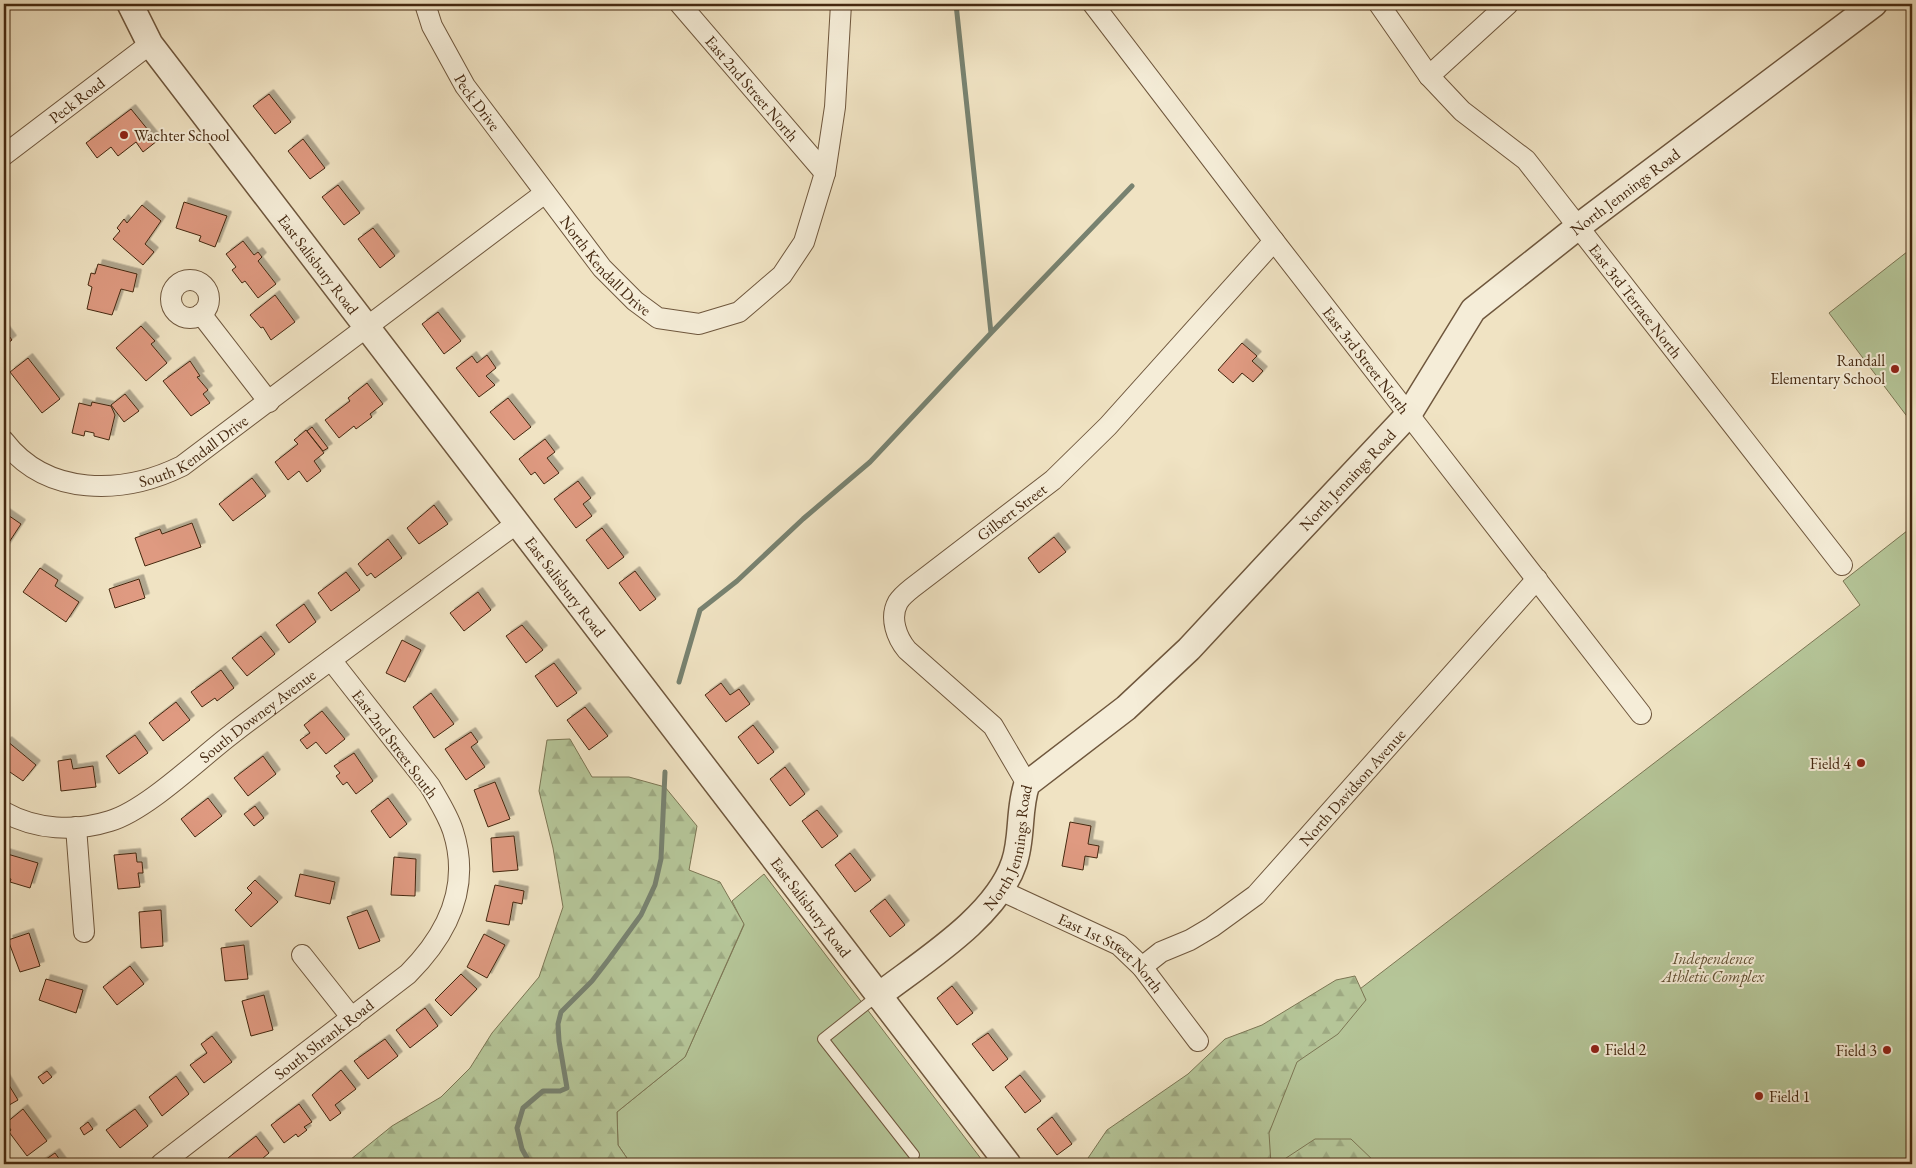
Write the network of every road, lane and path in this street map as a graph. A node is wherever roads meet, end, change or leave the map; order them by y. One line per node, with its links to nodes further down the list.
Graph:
1 (130, 4): 9 (street, East Salisbury Road)
2 (425, 4): 13 (street, Peck Drive)
3 (680, 4): 12 (street, East 2nd Street North)
4 (841, 4): 12 (street, North Kendall Drive)
5 (1093, 4): 15 (street, East 3rd Street North)
6 (1379, 4): 10 (street, East 3rd Terrace North)
7 (1508, 4): 10 (street)
8 (1874, 4): 14 (street, North Jennings Road)
9 (150, 44): 11 (street, Peck Road); 17 (street, East Salisbury Road)
10 (1429, 76): 14 (street, East 3rd Terrace North)
11 (4, 155)
12 (825, 173): 13 (street, North Kendall Drive)
13 (545, 194): 17 (street)
14 (1578, 226): 19 (street, North Jennings Road); 22 (street, East 3rd Terrace North)
15 (1274, 241): 19 (street, East 3rd Street North); 26 (street, Gilbert Street)
16 (201, 314): 18 (street)
17 (367, 328): 18 (street, South Kendall Drive); 21 (street, East Salisbury Road)
18 (268, 402): 20 (street, South Kendall Drive)
19 (1409, 414): 23 (street, East 3rd Street North); 26 (street, North Jennings Road)
20 (4, 441)
21 (516, 524): 24 (street, South Downey Avenue); 34 (street, East Salisbury Road)
22 (1842, 565)
23 (1537, 579): 25 (street, East 3rd Street North); 33 (street, North Davidson Avenue)
24 (331, 660): 28 (street, South Downey Avenue); 30 (street, East 2nd Street South)
25 (1641, 714)
26 (1027, 784): 29 (street, North Jennings Road)
27 (4, 812): 28 (street, South Downey Avenue)
28 (76, 828): 31 (street)
29 (1000, 890): 33 (street, East 1st Street North); 34 (street, North Jennings Road)
30 (457, 891): 35 (street, South Shrank Road)
31 (84, 932)
32 (302, 955): 35 (street)
33 (1142, 967): 36 (street, East 1st Street North)
34 (878, 996): 37 (lane); 39 (street, East Salisbury Road)
35 (352, 1018): 38 (street, South Shrank Road)
36 (1198, 1041)
37 (914, 1155)
38 (161, 1164)
39 (1008, 1164)

